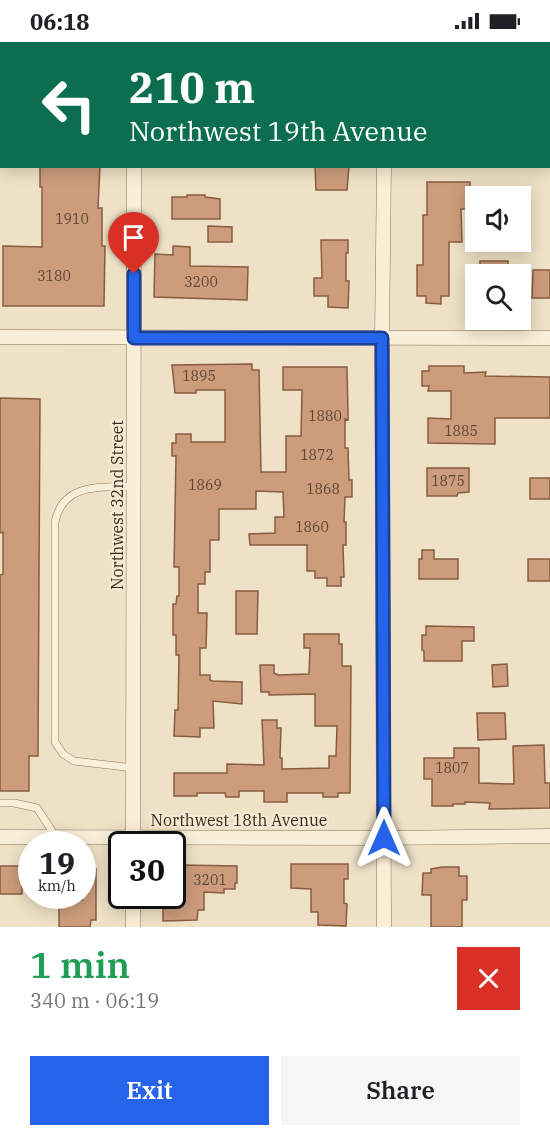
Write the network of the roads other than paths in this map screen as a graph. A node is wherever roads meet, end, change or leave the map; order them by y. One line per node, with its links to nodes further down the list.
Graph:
1 (134, 168): 4 (street, Northwest 32nd Street)
2 (384, 168): 5 (street)
3 (0, 337): 4 (street)
4 (134, 338): 5 (street); 7 (street, Northwest 32nd Street)
5 (382, 338): 6 (street); 15 (street)
6 (550, 338)
7 (134, 486): 8 (street, Northwest 32nd Street); 8 (lane)
8 (134, 768): 11 (street, Northwest 32nd Street)
9 (0, 803): 10 (lane)
10 (52, 831)
11 (133, 831)
12 (550, 836): 15 (street, Northwest 18th Avenue)
13 (0, 837): 14 (street, Northwest 18th Avenue)
14 (18, 837)
15 (384, 838): 16 (street, Northwest 18th Avenue); 19 (street)
16 (186, 840)
17 (133, 909): 18 (street)
18 (133, 927)
19 (384, 927)

